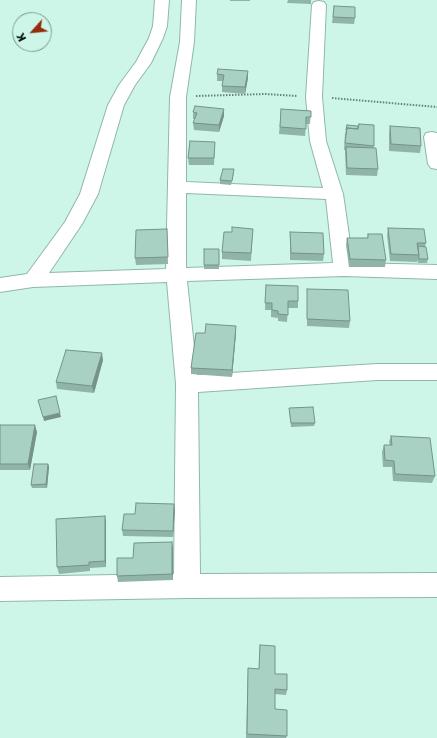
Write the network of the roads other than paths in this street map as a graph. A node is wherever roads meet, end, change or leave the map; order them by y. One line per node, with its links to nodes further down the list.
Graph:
1 (162, 0): 11 (street)
2 (189, 0): 6 (street)
3 (319, 5): 7 (street)
4 (432, 137): 5 (street)
5 (437, 164)
6 (178, 188): 7 (street); 10 (street)
7 (334, 194): 8 (street)
8 (344, 270): 9 (street); 10 (street)
9 (437, 272)
10 (176, 275): 11 (street); 14 (street)
11 (33, 280): 12 (street)
12 (0, 285)
13 (437, 372): 14 (street)
14 (187, 384): 16 (street)
15 (437, 585): 16 (street)
16 (187, 586): 17 (street)
17 (0, 589)

